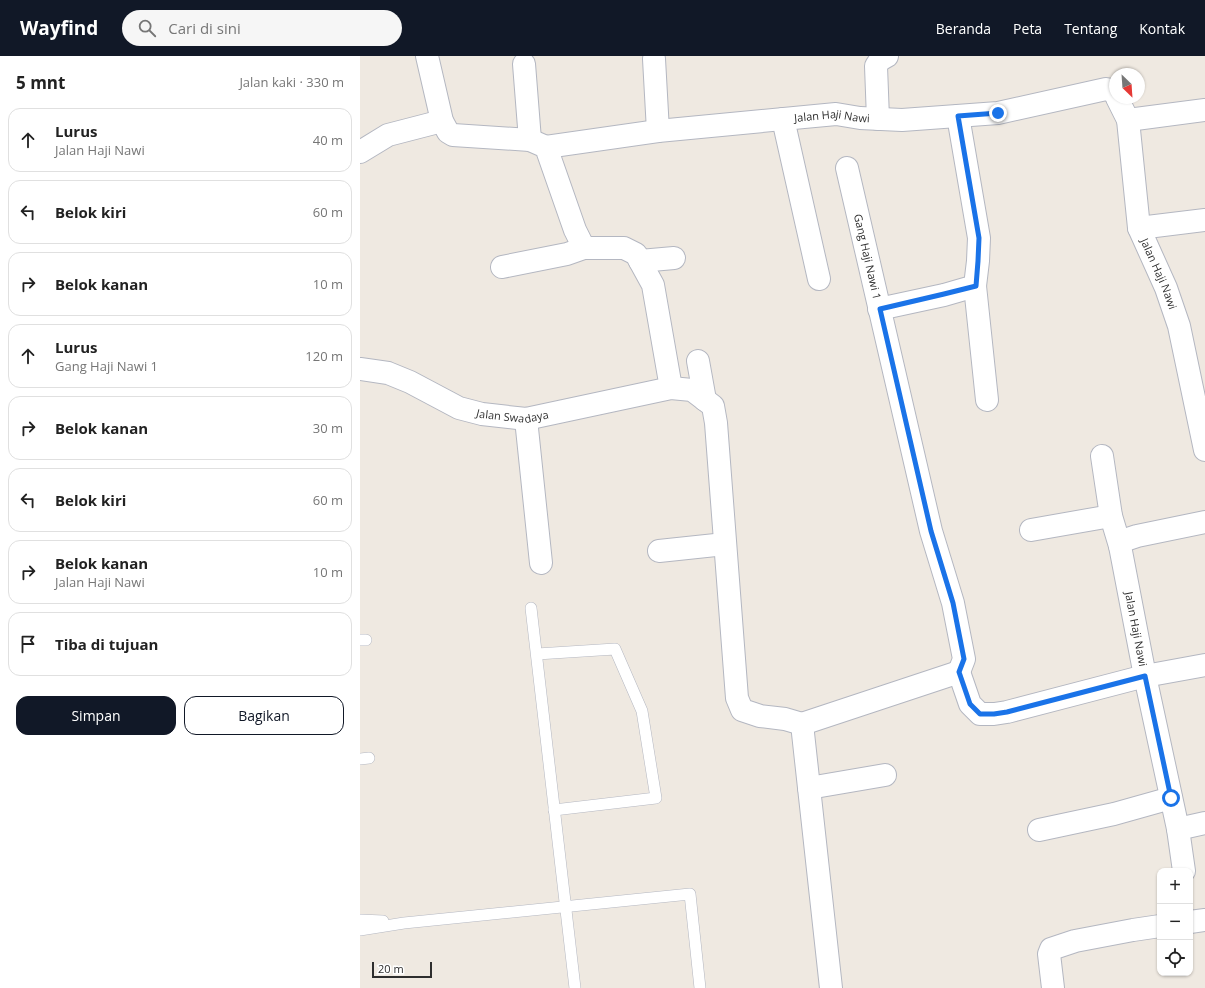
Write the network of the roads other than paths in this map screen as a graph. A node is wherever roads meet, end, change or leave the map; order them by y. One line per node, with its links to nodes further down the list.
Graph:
1 (427, 56): 12 (street)
2 (887, 56): 10 (street)
3 (654, 59): 13 (street)
4 (524, 64): 14 (street)
5 (1109, 90): 8 (street, Jalan Haji Nawi)
6 (1120, 104): 11 (street, Jalan Haji Nawi)
7 (1205, 110): 11 (street)
8 (958, 116): 10 (street, Jalan Haji Nawi); 24 (street)
9 (783, 119): 10 (street, Jalan Haji Nawi); 13 (street, Jalan Haji Nawi); 23 (street)
10 (878, 119)
11 (1128, 120): 18 (street, Jalan Haji Nawi)
12 (442, 121): 14 (street, Jalan Haji Nawi); 15 (street)
13 (658, 131): 14 (street, Jalan Haji Nawi)
14 (538, 144): 19 (street)
15 (360, 152)
16 (847, 168): 25 (street, Gang Haji Nawi 1)
17 (1205, 220): 18 (street)
18 (1139, 228): 32 (street, Jalan Haji Nawi)
19 (584, 248): 21 (street); 22 (street)
20 (674, 258): 21 (street)
21 (640, 261): 28 (street)
22 (502, 267)
23 (819, 279)
24 (976, 286): 25 (street); 30 (street)
25 (880, 309): 44 (street, Gang Haji Nawi 1)
26 (698, 361): 29 (street)
27 (360, 369): 31 (street, Jalan Swadaya)
28 (671, 388): 29 (street, Jalan Swadaya); 31 (street, Jalan Swadaya)
29 (705, 400): 37 (street)
30 (987, 400)
31 (526, 419): 40 (street)
32 (1205, 450)
33 (1102, 456): 34 (street, Jalan Haji Nawi)
34 (1111, 516): 36 (street); 38 (street, Jalan Haji Nawi)
35 (1205, 522): 38 (street)
36 (1031, 530)
37 (725, 544): 39 (street); 46 (street)
38 (1120, 546): 45 (street, Jalan Haji Nawi)
39 (659, 551)
40 (541, 563)
41 (532, 608): 42 (lane)
42 (537, 654): 50 (lane); 50 (lane)
43 (1205, 665): 45 (street)
44 (959, 672): 45 (street); 46 (street)
45 (1145, 676): 49 (street, Jalan Haji Nawi)
46 (802, 724): 48 (street)
47 (885, 775): 48 (street)
48 (809, 788): 62 (street)
49 (1171, 798): 52 (street, Jalan Haji Nawi); 53 (street)
50 (554, 810): 55 (lane)
51 (1205, 823): 52 (street)
52 (1178, 829): 54 (street, Jalan Haji Nawi)
53 (1039, 830)
54 (1184, 868)
55 (565, 906): 57 (lane); 60 (lane); 61 (lane)
56 (360, 920): 57 (lane)
57 (404, 923): 59 (lane)
58 (1157, 926): 63 (street)
59 (360, 930)
60 (575, 988)
61 (700, 988)
62 (831, 988)
63 (1053, 988)

